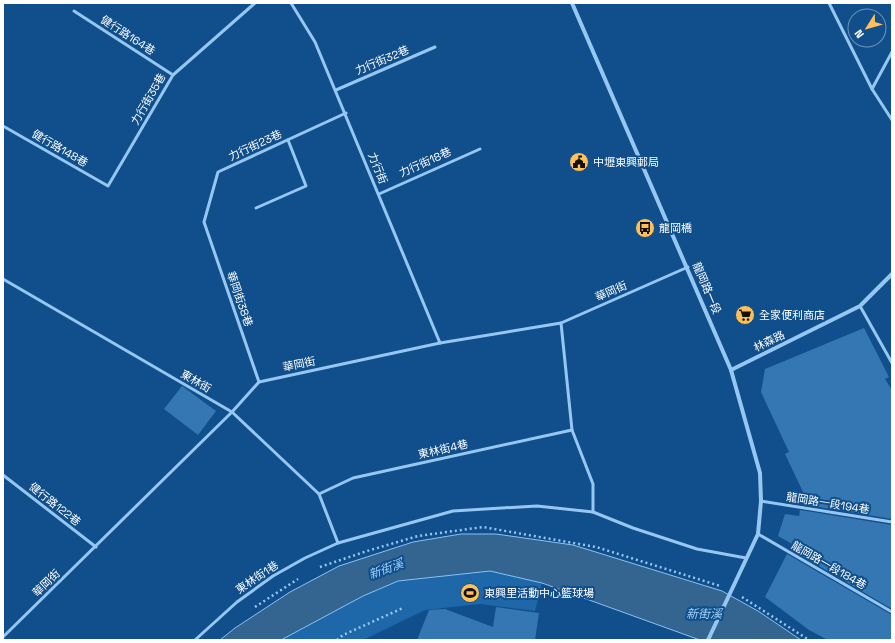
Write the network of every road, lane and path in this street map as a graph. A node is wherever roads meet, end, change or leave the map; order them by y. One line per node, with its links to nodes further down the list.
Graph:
1 (255, 3): 8 (lane, 力行街35巷)
2 (291, 3): 10 (lane, 力行街)
3 (572, 3): 20 (street, 龍岡路一段)
4 (829, 3): 9 (lane)
5 (74, 11): 8 (lane, 健行路164巷)
6 (436, 47): 10 (lane, 力行街32巷)
7 (892, 52): 9 (lane)
8 (173, 74): 16 (lane, 力行街35巷)
9 (872, 89): 12 (lane)
10 (336, 90): 11 (lane, 力行街)
11 (346, 113): 14 (lane, 力行街23巷); 17 (lane, 力行街)
12 (892, 120)
13 (3, 126): 16 (lane, 健行路148巷)
14 (288, 140): 18 (lane); 19 (lane, 力行街23巷)
15 (480, 149): 17 (lane, 力行街18巷)
16 (108, 186)
17 (379, 194): 25 (lane, 力行街)
18 (256, 208)
19 (204, 222): 28 (lane, 華岡街38巷)
20 (688, 267): 24 (lane, 華岡街); 27 (street, 龍岡路一段)
21 (892, 274): 23 (street, 林森路)
22 (3, 279): 29 (lane, 東林街)
23 (860, 306): 26 (lane); 27 (street, 林森路)
24 (561, 323): 25 (lane, 華岡街); 30 (lane)
25 (440, 343): 28 (lane, 華岡街)
26 (892, 363)
27 (731, 370): 33 (street, 龍岡路一段)
28 (259, 382): 29 (lane, 華岡街)
29 (232, 412): 32 (lane, 東林街); 38 (lane, 華岡街)
30 (572, 430): 32 (lane, 東林街4巷); 34 (lane)
31 (3, 475): 38 (lane, 健行路122巷)
32 (319, 494): 37 (lane, 東林街)
33 (761, 501): 35 (lane, 龍岡路一段194巷); 36 (street, 龍岡路一段)
34 (593, 512): 37 (lane, 東林街1巷); 39 (lane, 東林街1巷)
35 (892, 522)
36 (758, 534): 39 (street, 龍岡路一段); 45 (lane, 龍岡路一段184巷)
37 (338, 543): 47 (lane, 東林街1巷)
38 (96, 547): 46 (lane, 華岡街)
39 (746, 558): 42 (street, 龍岡路一段)
40 (318, 568): 42 (path)
41 (304, 575): 43 (path)
42 (731, 590): 49 (street); 50 (path)
43 (253, 608)
44 (403, 608): 48 (path)
45 (892, 612)
46 (3, 636)
47 (195, 640)
48 (337, 640)
49 (708, 640)
50 (808, 640)

